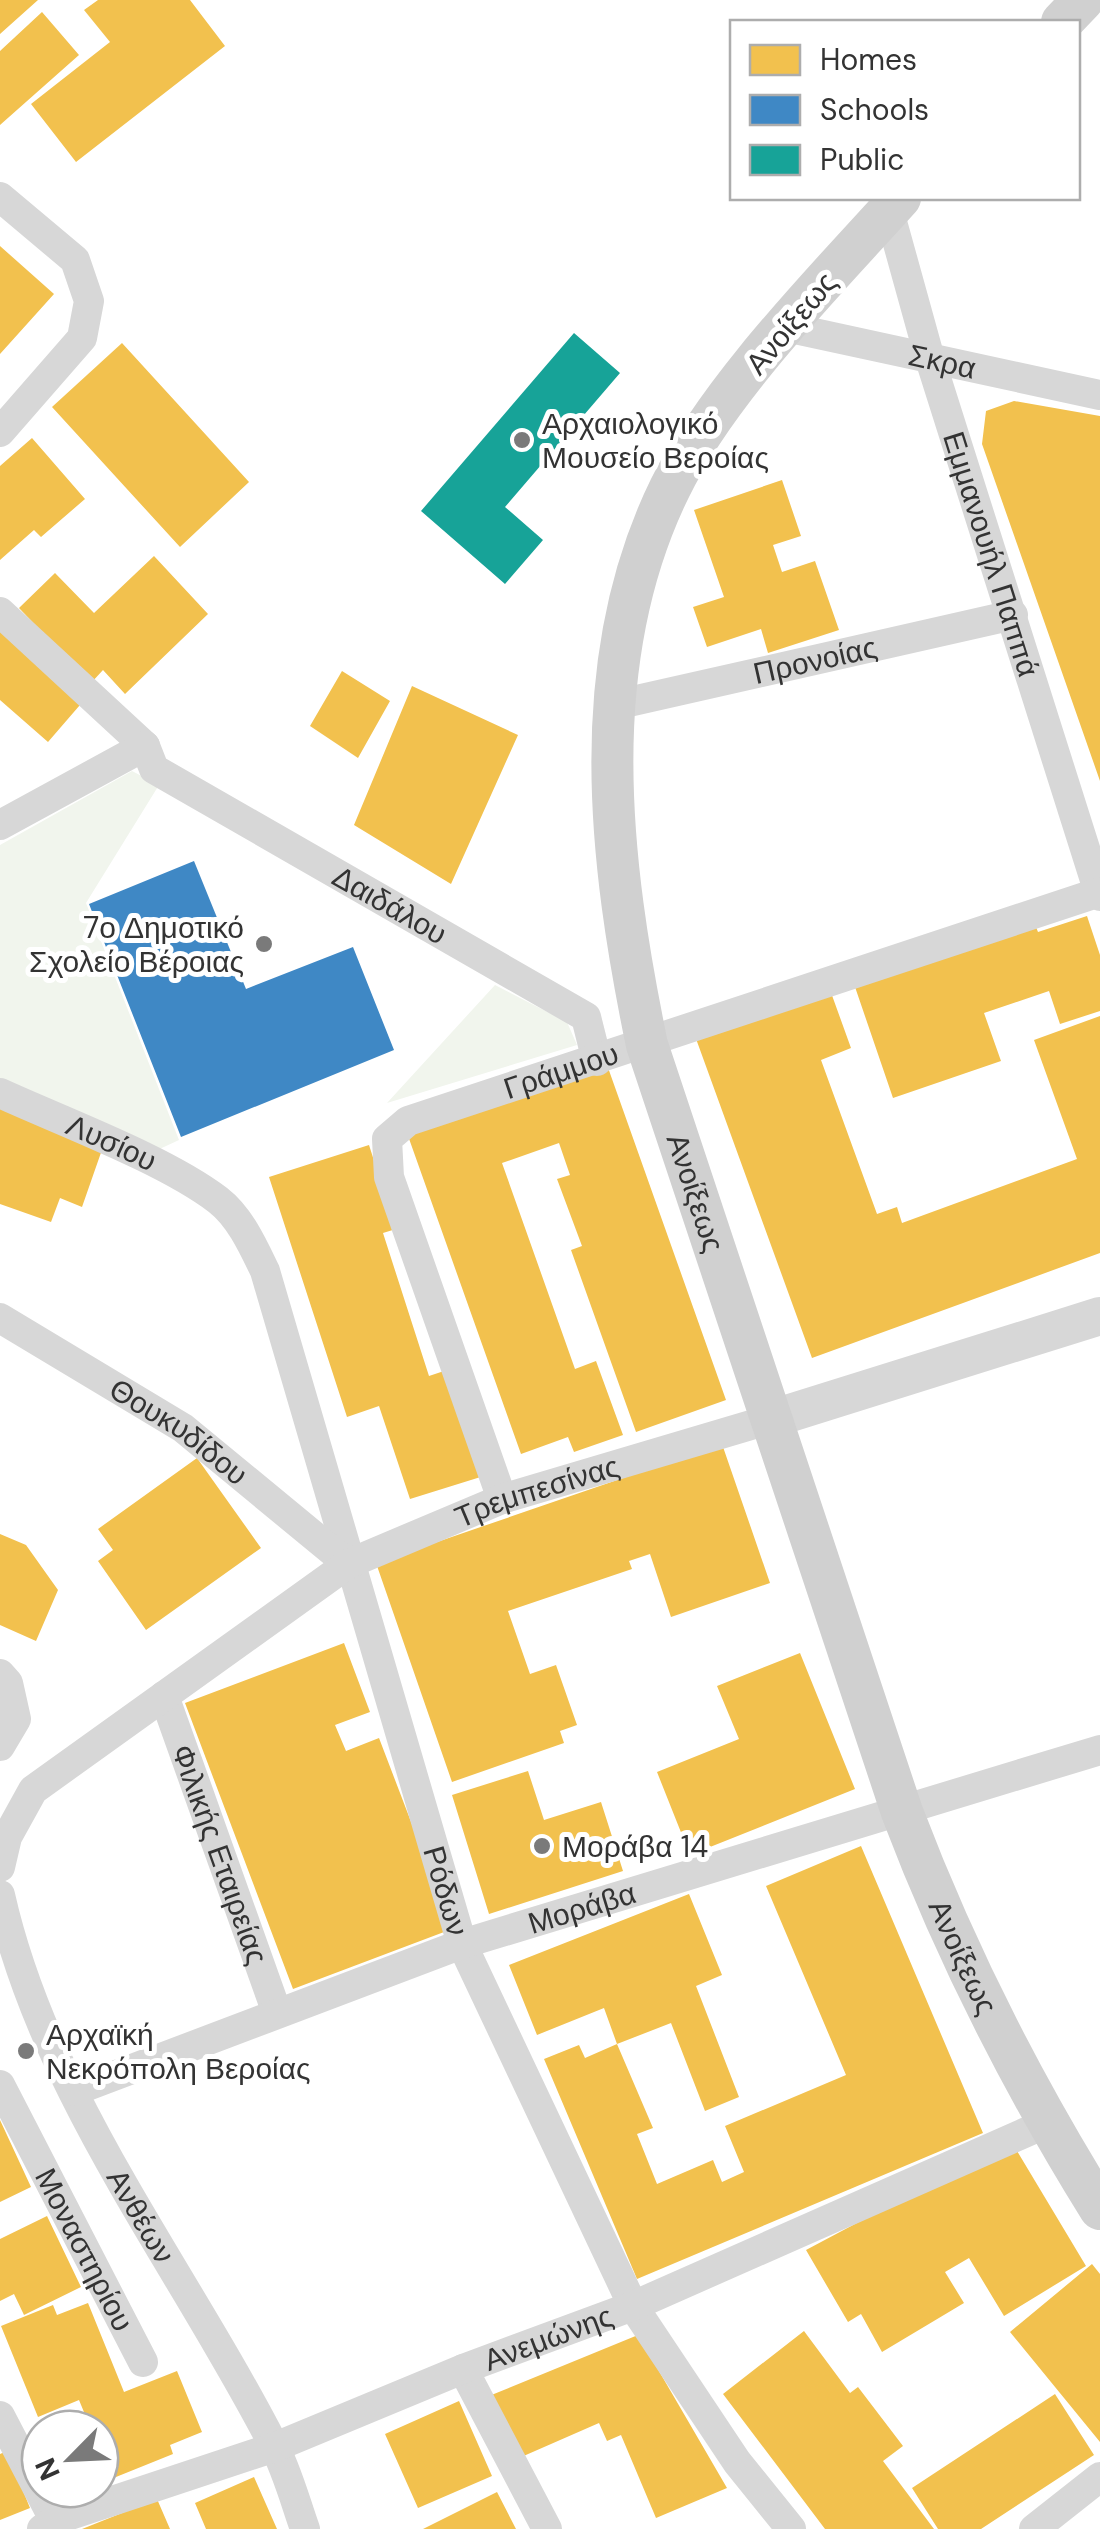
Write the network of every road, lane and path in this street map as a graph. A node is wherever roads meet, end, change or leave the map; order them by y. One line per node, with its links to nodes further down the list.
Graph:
1 (1083, 0): 2 (main road)
2 (1064, 20)
3 (0, 197): 8 (street)
4 (894, 204): 5 (main road, Ανοίξεως); 6 (street, Εμμανουήλ Παππά)
5 (786, 327): 6 (street, Σκρα); 11 (main road, Ανοίξεως)
6 (930, 358): 7 (street, Σκρα); 10 (street, Εμμανουήλ Παππά)
7 (1100, 395)
8 (0, 432)
9 (0, 612): 12 (street, Δαιδάλου)
10 (1014, 615): 11 (street, Προνοίας); 14 (street, Εμμανουήλ Παππά)
11 (614, 704): 15 (main road, Ανοίξεως)
12 (150, 758): 13 (street); 16 (street, Δαιδάλου)
13 (0, 824)
14 (1100, 893): 15 (street, Γράμμου)
15 (647, 1044): 16 (street, Γράμμου); 21 (main road, Ανοίξεως)
16 (597, 1061): 22 (street, Γράμμου)
17 (0, 1093): 18 (street, Λυσίου)
18 (219, 1200): 23 (street, Ρόδων)
19 (1100, 1316): 21 (street, Τρεμπεσίνας)
20 (0, 1318): 23 (street, Θουκυδίδου)
21 (771, 1418): 22 (street, Τρεμπεσίνας); 28 (main road, Ανοίξεως)
22 (502, 1500): 23 (street, Τρεμπεσίνας)
23 (348, 1564): 25 (street, Τρεμπεσίνας); 31 (street, Ρόδων)
24 (4, 1679): 26 (street)
25 (164, 1696): 29 (street, Τρεμπεσίνας); 32 (street, Φιλικής Εταιρείας)
26 (0, 1746)
27 (1100, 1750): 28 (street, Μοράβα)
28 (902, 1812): 31 (street, Μοράβα); 35 (main road, Ανοίξεως)
29 (0, 1868)
30 (0, 1895): 33 (street, Ανθέων)
31 (462, 1944): 32 (street, Μοράβα); 37 (street, Ρόδων)
32 (277, 2013): 33 (street, Μοράβα)
33 (74, 2091): 41 (street, Ανθέων)
34 (3, 2101): 38 (street, Μοναστηρίου)
35 (1047, 2123): 36 (main road, Ανοίξεως); 37 (street, Ανεμώνης)
36 (1100, 2209)
37 (634, 2306): 39 (street, Ανεμώνης); 46 (street, Ρόδων)
38 (143, 2362)
39 (463, 2369): 41 (street, Ανεμώνης); 45 (street)
40 (0, 2416): 43 (street)
41 (276, 2447): 43 (street, Ανεμώνης); 44 (street, Ανθέων)
42 (1100, 2477): 47 (street)
43 (52, 2526)
44 (305, 2529)
45 (547, 2529)
46 (791, 2529)
47 (1034, 2529)

